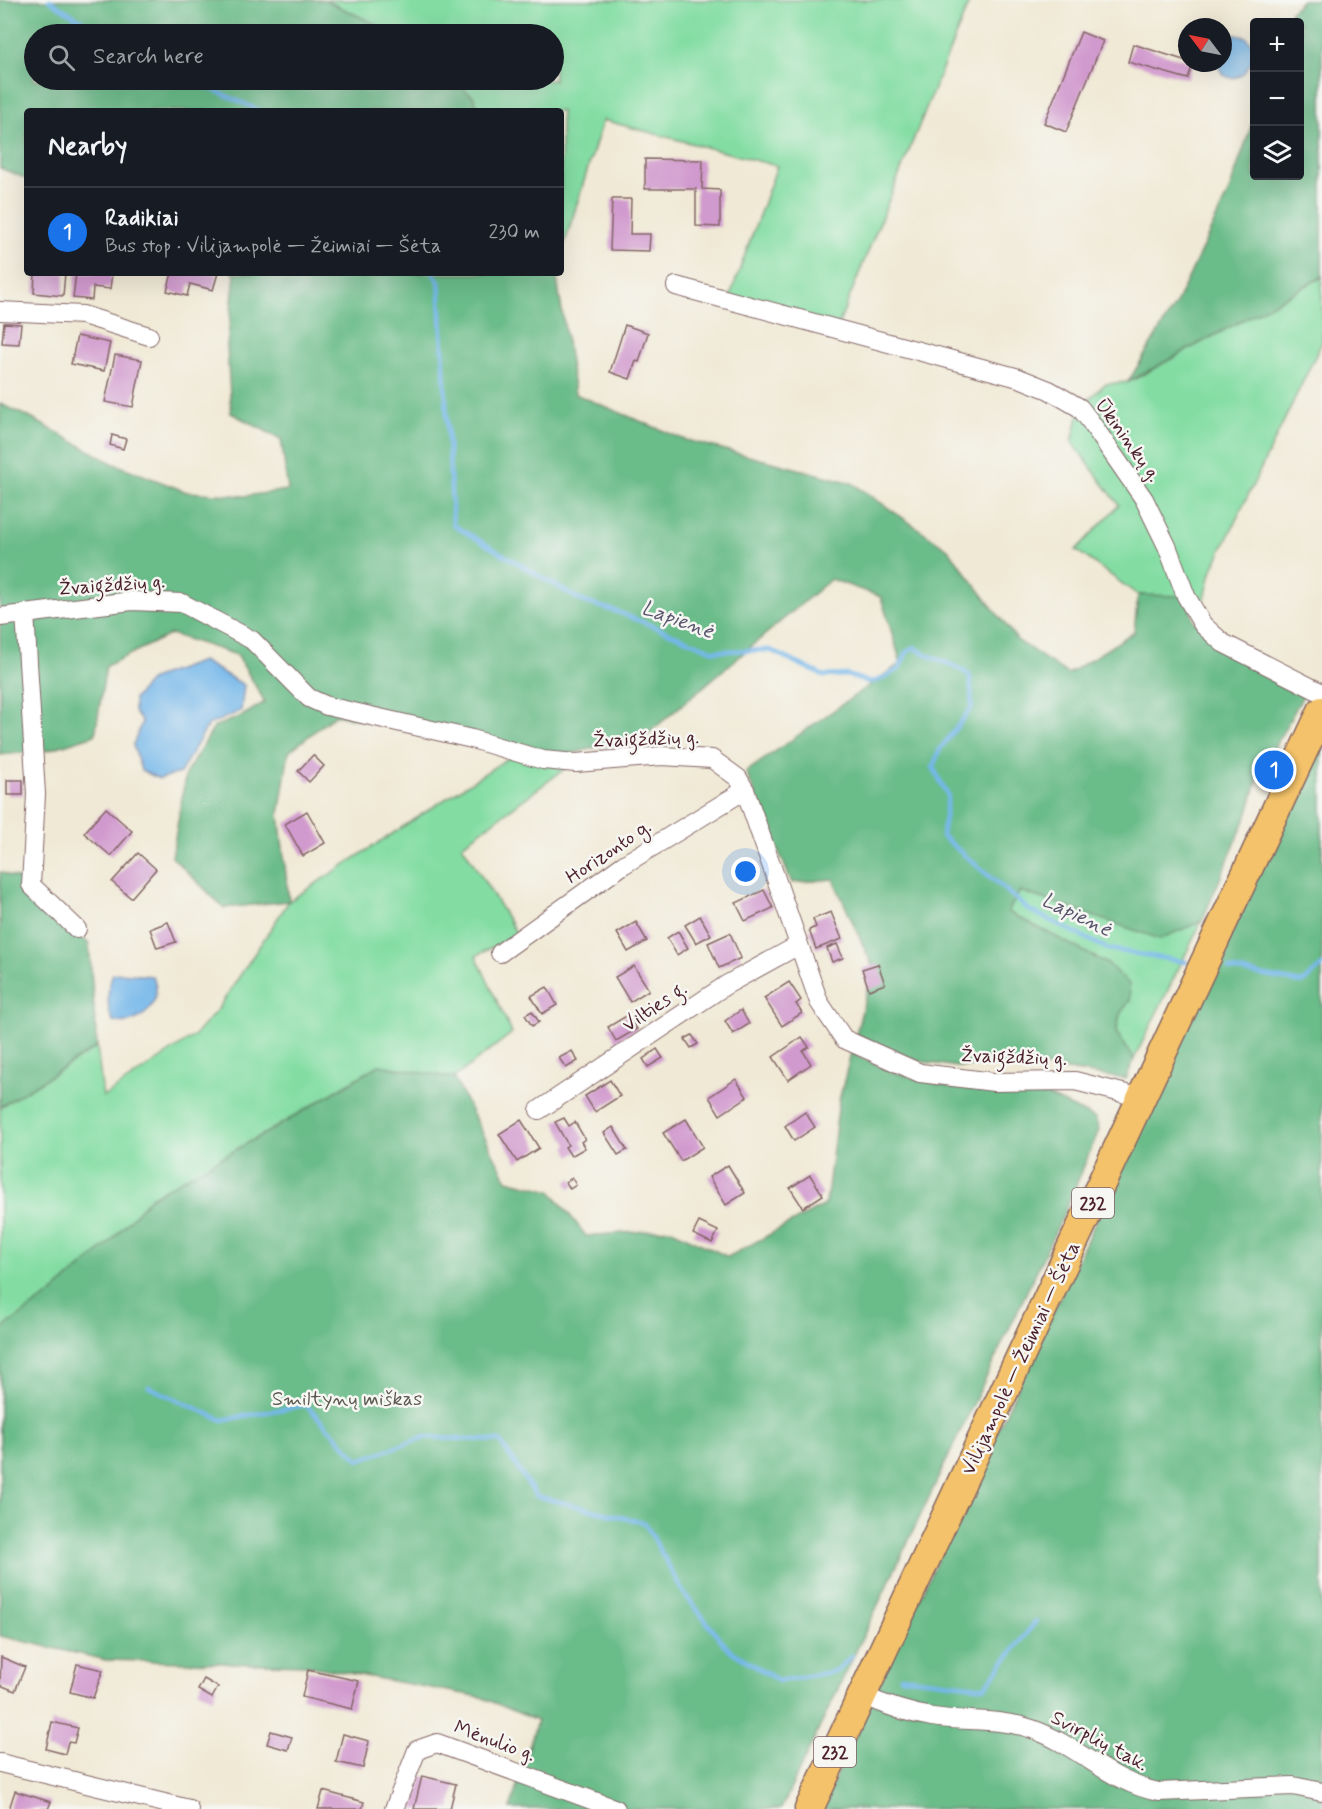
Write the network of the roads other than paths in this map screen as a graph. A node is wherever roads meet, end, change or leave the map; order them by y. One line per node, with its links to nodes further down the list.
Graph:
1 (676, 286): 6 (street, Ūkininkų g.)
2 (0, 311): 3 (street)
3 (149, 336)
4 (25, 613): 5 (street, Žvaigždžių g.); 8 (street, Žvaigždžių g.); 9 (street)
5 (0, 617)
6 (1322, 693)
7 (1322, 711): 12 (main road, Vilijampolė — Žeimiai — Šėta / 232)
8 (745, 790): 10 (street, Žvaigždžių g.); 11 (street, Horizonto g.)
9 (76, 929)
10 (797, 946): 12 (street, Žvaigždžių g.); 13 (street, Vilties g.)
11 (500, 953)
12 (1142, 1098): 14 (main road, Vilijampolė — Žeimiai — Šėta / 232)
13 (539, 1110)
14 (861, 1695): 16 (street, Svirplių tak.); 20 (main road, Vilijampolė — Žeimiai — Šėta / 232)
15 (0, 1763): 17 (street)
16 (1322, 1792)
17 (189, 1809)
18 (394, 1809): 19 (street, Mėnulio g.)
19 (616, 1809)
20 (808, 1809)

